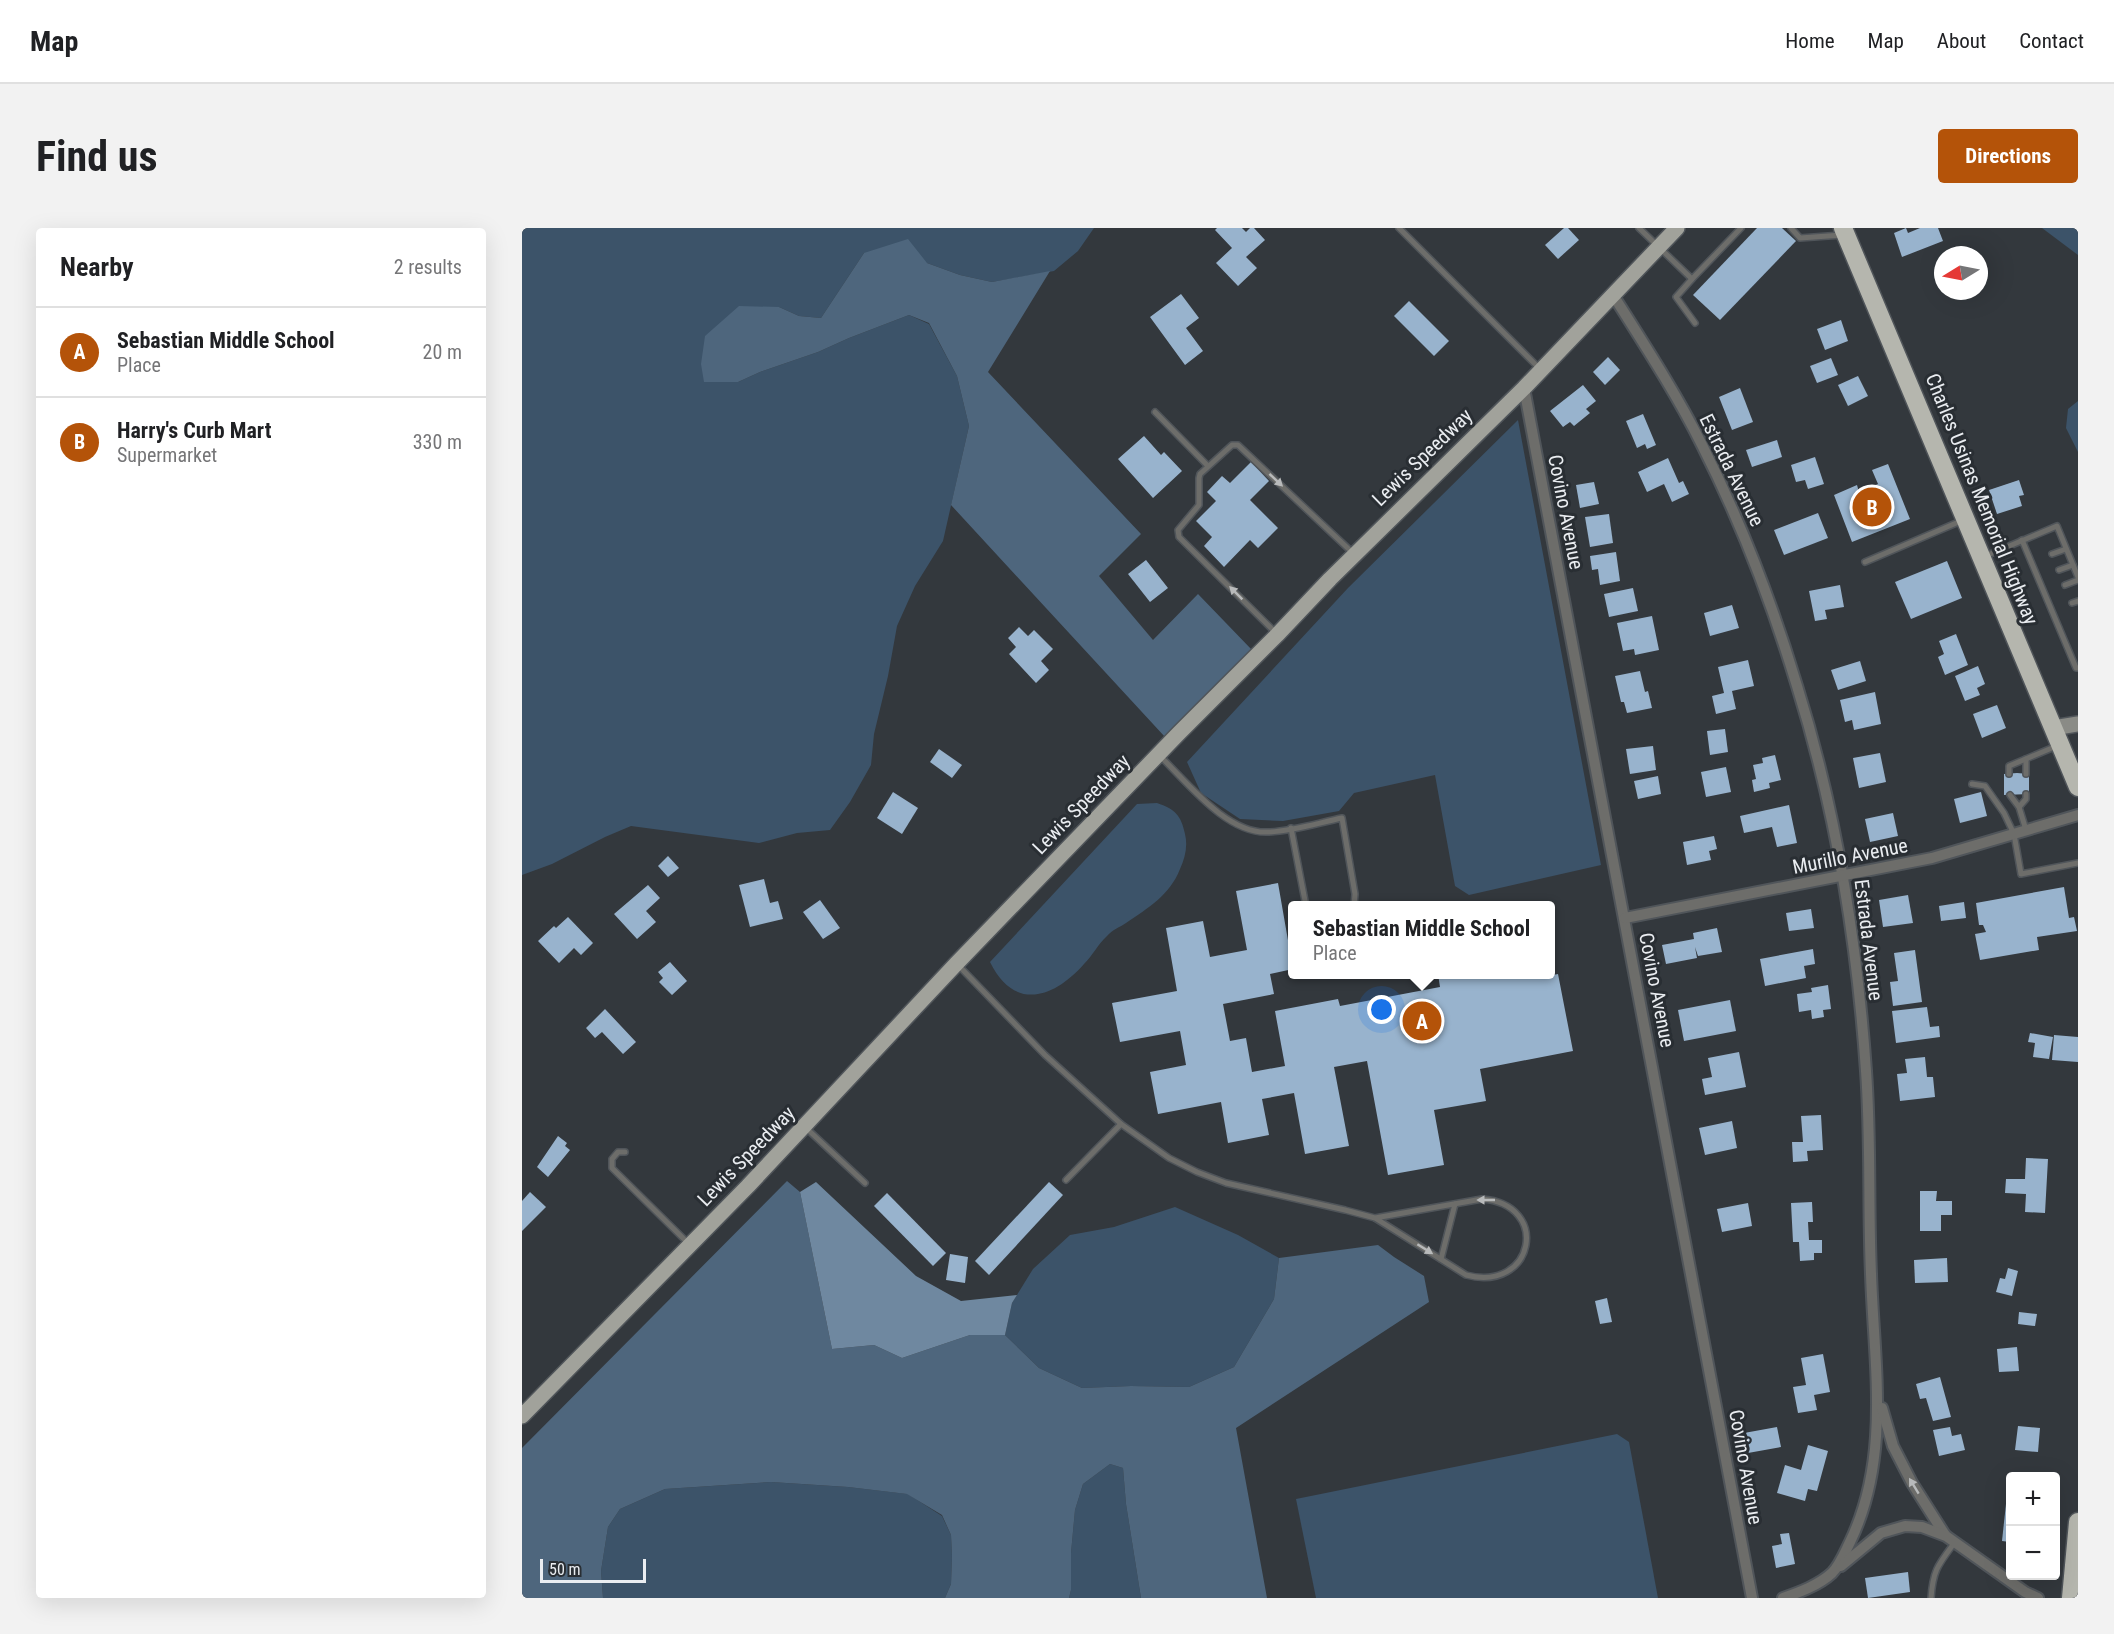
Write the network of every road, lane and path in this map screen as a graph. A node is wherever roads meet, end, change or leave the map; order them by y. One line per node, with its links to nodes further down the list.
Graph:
1 (1399, 228): 11 (lane)
2 (1639, 228): 7 (lane)
3 (1677, 228): 7 (main road, Lewis Speedway)
4 (1741, 228): 8 (lane)
5 (1791, 228): 6 (lane)
6 (1845, 231): 15 (highway, Charles Usinas Memorial Highway)
7 (1660, 246): 8 (lane); 9 (main road, Lewis Speedway)
8 (1692, 279): 10 (lane)
9 (1613, 295): 11 (main road, Lewis Speedway); 56 (street, Estrada Avenue)
10 (1695, 323)
11 (1541, 370): 12 (main road, Lewis Speedway)
12 (1524, 388): 18 (main road, Lewis Speedway); 59 (street, Covino Avenue)
13 (1155, 412): 14 (lane)
14 (1208, 466): 18 (lane, one-way to 18); 36 (lane, one-way to 14)
15 (1966, 519): 20 (highway, Charles Usinas Memorial Highway); 22 (lane)
16 (2022, 540): 17 (lane); 20 (lane); 23 (lane)
17 (2066, 549): 19 (lane); 24 (lane)
18 (1354, 554): 36 (main road, Lewis Speedway)
19 (2052, 554)
20 (1982, 558): 41 (highway, Charles Usinas Memorial Highway)
21 (2038, 559): 23 (lane)
22 (1865, 562)
23 (2031, 562): 27 (lane)
24 (2073, 565): 25 (lane); 28 (lane)
25 (2059, 570)
26 (2045, 575): 27 (lane)
27 (2038, 578): 31 (lane)
28 (2078, 579): 29 (lane)
29 (2065, 585)
30 (2052, 590): 31 (lane)
31 (2045, 593): 33 (lane)
32 (2060, 607): 33 (lane)
33 (2052, 611): 35 (lane)
34 (2066, 624): 35 (lane)
35 (2059, 627): 38 (lane)
36 (1277, 635): 42 (main road, Lewis Speedway)
37 (2072, 639): 38 (lane)
38 (2066, 642): 39 (lane)
39 (2078, 668)
40 (2078, 724): 41 (street)
41 (2057, 736): 43 (lane); 47 (highway, Charles Usinas Memorial Highway)
42 (1159, 755): 52 (lane); 60 (main road, Lewis Speedway)
43 (2026, 759): 44 (lane); 45 (lane)
44 (2009, 774)
45 (2026, 774)
46 (1971, 784): 54 (lane)
47 (2078, 787)
48 (2026, 794): 50 (lane)
49 (2010, 795): 50 (lane)
50 (2019, 807): 53 (lane)
51 (2078, 815): 53 (street, Murillo Avenue)
52 (1291, 828): 57 (lane); 58 (lane)
53 (2026, 830): 54 (street, Murillo Avenue)
54 (2014, 834): 55 (lane); 56 (street, Murillo Avenue)
55 (2078, 863)
56 (1843, 875): 59 (street, Murillo Avenue); 70 (street, Estrada Avenue)
57 (1305, 901)
58 (1354, 901)
59 (1625, 918): 75 (street, Covino Avenue)
60 (956, 964): 61 (lane); 62 (main road, Lewis Speedway)
61 (1122, 1124): 64 (lane); 67 (lane)
62 (804, 1126): 65 (lane); 68 (main road, Lewis Speedway)
63 (625, 1152): 68 (lane)
64 (1066, 1180)
65 (865, 1183)
66 (1455, 1204): 67 (lane); 69 (lane); 69 (lane, one-way to 66)
67 (1375, 1218): 69 (lane, one-way to 69)
68 (690, 1245): 71 (main road, Lewis Speedway)
69 (1441, 1259)
70 (1879, 1397): 73 (street, one-way to 70); 74 (street, Estrada Avenue)
71 (522, 1416)
72 (2078, 1522): 79 (highway)
73 (1950, 1539): 74 (street); 77 (lane); 78 (street)
74 (1833, 1572): 76 (street, Estrada Avenue)
75 (1752, 1598)
76 (1783, 1598)
77 (1931, 1598)
78 (2038, 1598)
79 (2071, 1598)

